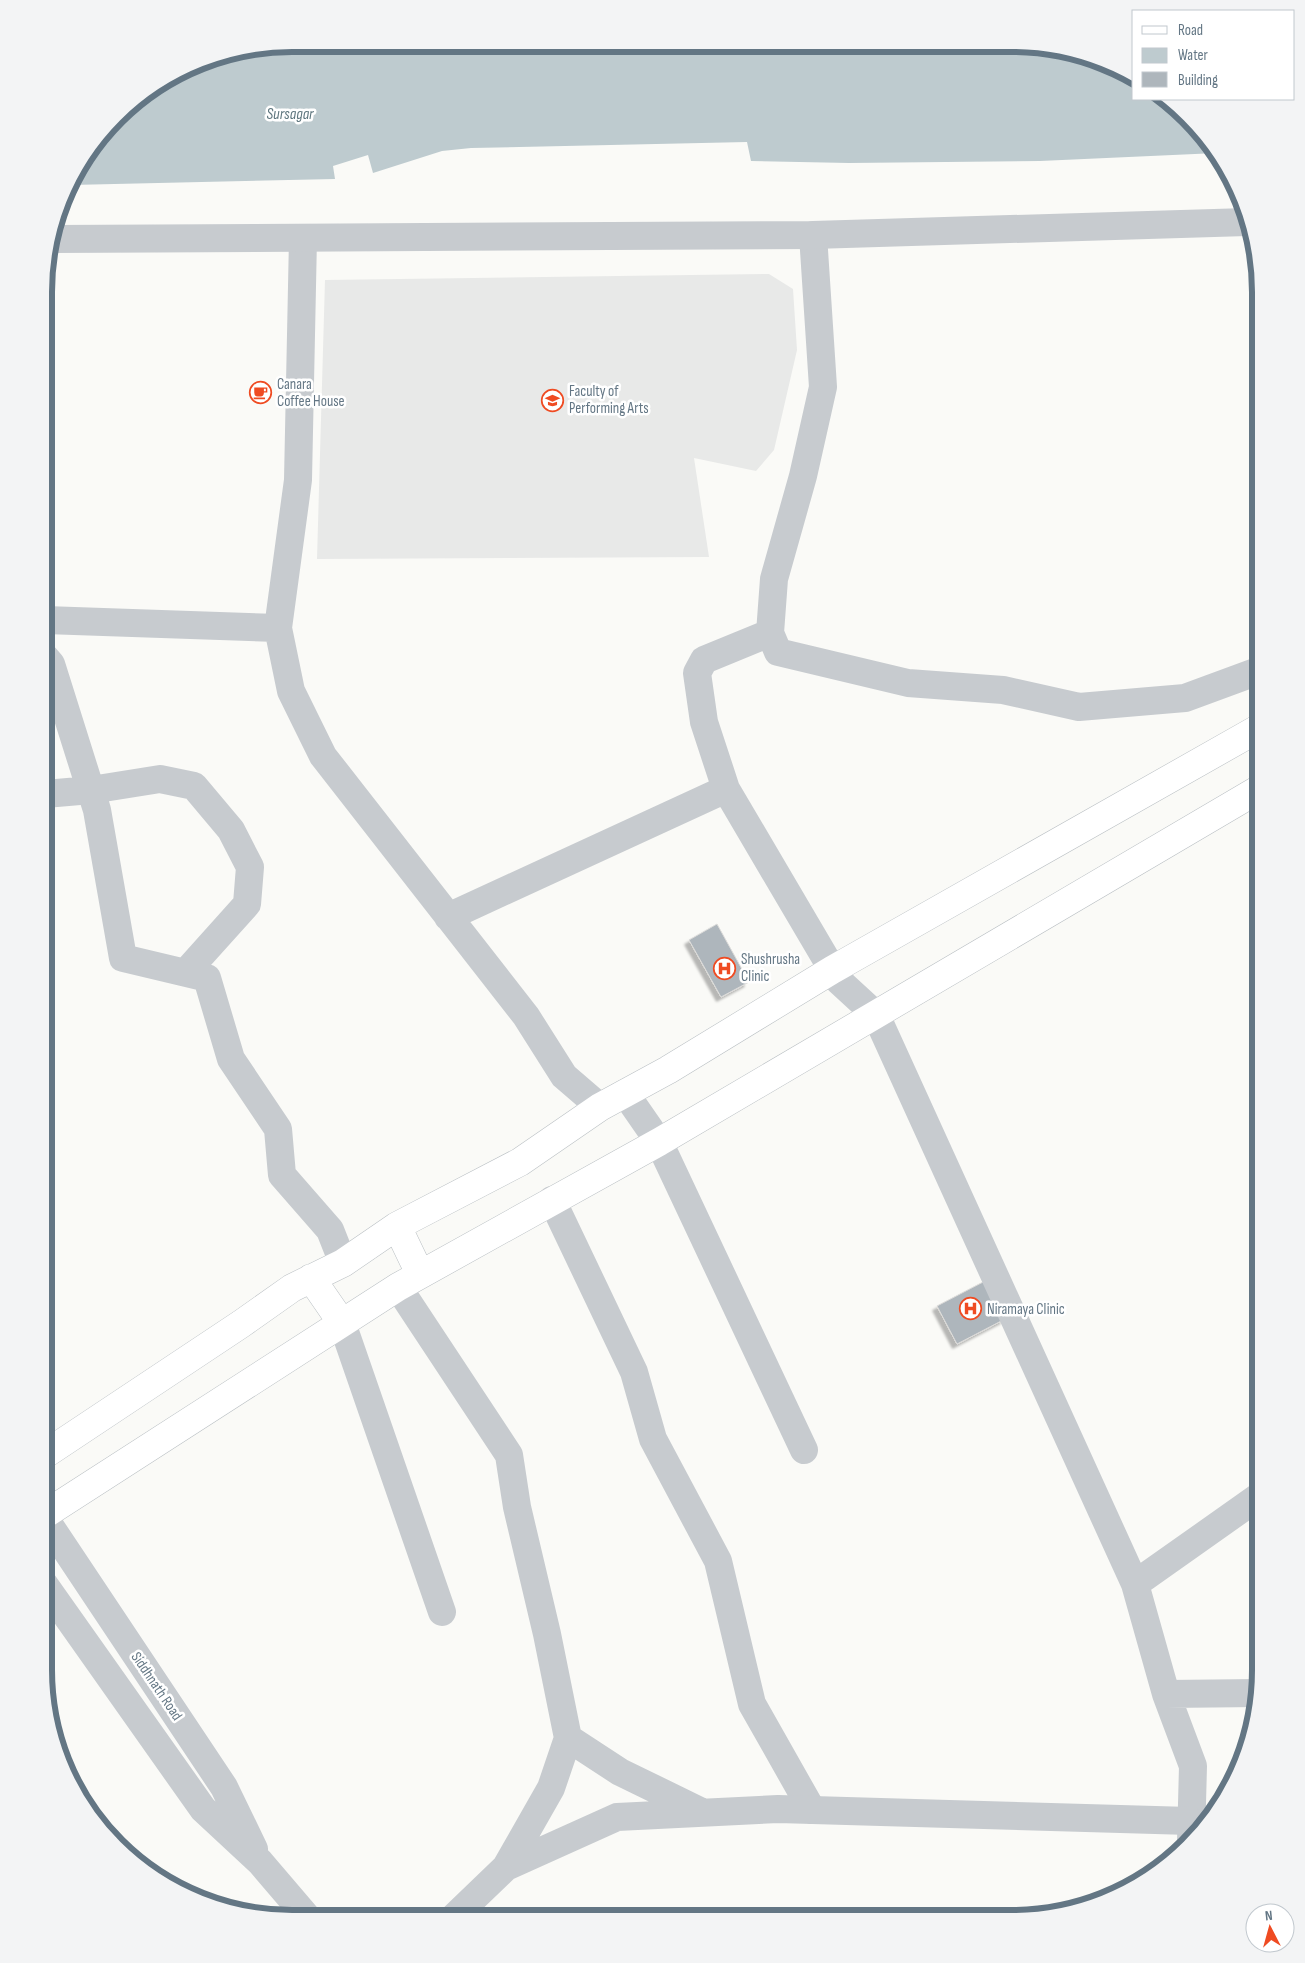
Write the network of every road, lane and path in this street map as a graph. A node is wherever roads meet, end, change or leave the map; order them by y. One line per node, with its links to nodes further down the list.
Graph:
1 (1242, 222): 2 (street)
2 (813, 235): 3 (street); 7 (street)
3 (303, 238): 4 (street); 6 (street)
4 (59, 239)
5 (52, 620): 6 (street)
6 (278, 628): 15 (street)
7 (770, 633): 9 (street); 11 (street)
8 (52, 667): 12 (street)
9 (1252, 673)
10 (1252, 732): 16 (main road)
11 (726, 788): 15 (street); 16 (street)
12 (91, 790): 13 (street); 17 (street); 17 (street)
13 (52, 793)
14 (1252, 793): 18 (main road)
15 (448, 917): 20 (street)
16 (832, 970): 18 (street); 19 (main road)
17 (186, 972): 24 (street)
18 (876, 1015): 21 (main road); 33 (street)
19 (626, 1093): 20 (main road); 21 (street)
20 (600, 1106): 23 (main road)
21 (659, 1142): 22 (main road); 29 (street)
22 (552, 1200): 26 (main road); 39 (street)
23 (397, 1226): 24 (main road); 26 (main road)
24 (343, 1263): 25 (main road)
25 (311, 1278): 27 (main road); 28 (main road)
26 (409, 1281): 27 (main road); 38 (street)
27 (342, 1323): 31 (main road); 35 (street)
28 (52, 1450)
29 (804, 1450)
30 (1252, 1501): 33 (street)
31 (52, 1511)
32 (52, 1528): 43 (street, Siddhnath Road)
33 (1135, 1584): 37 (street)
34 (52, 1595): 43 (street, Siddhnath Road)
35 (442, 1612)
36 (1251, 1693): 37 (street)
37 (1166, 1694): 41 (street)
38 (568, 1738): 40 (street); 44 (street)
39 (812, 1810): 40 (street); 42 (street)
40 (705, 1813): 44 (street)
41 (1195, 1827)
42 (1192, 1830)
43 (260, 1862): 45 (street, Siddhnath Road)
44 (506, 1867): 46 (street)
45 (301, 1910)
46 (461, 1910)

